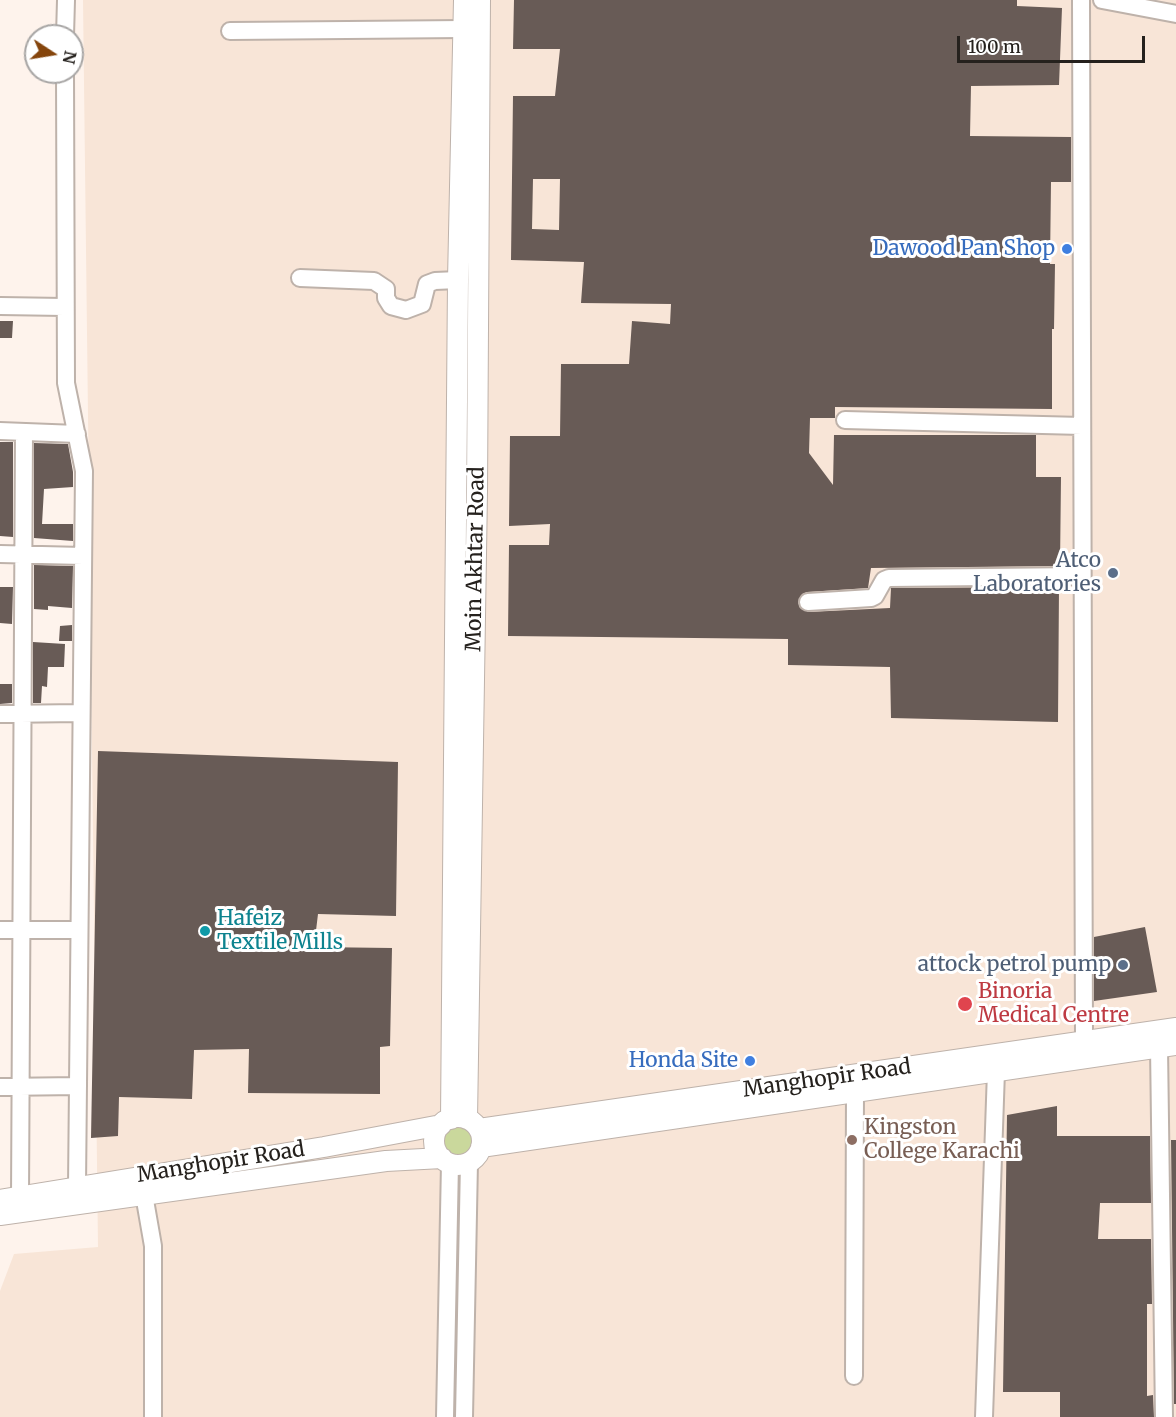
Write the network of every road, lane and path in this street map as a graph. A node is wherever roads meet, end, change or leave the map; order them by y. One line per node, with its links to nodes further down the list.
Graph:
1 (66, 0): 7 (street)
2 (464, 0): 8 (main road, Moin Akhtar Road)
3 (480, 0): 29 (main road, Moin Akhtar Road)
4 (1081, 0): 16 (street)
5 (1102, 0): 6 (street)
6 (1176, 15)
7 (65, 24)
8 (464, 29): 9 (street); 12 (main road, Moin Akhtar Road)
9 (230, 31)
10 (65, 84): 14 (street)
11 (300, 278): 12 (street)
12 (458, 280): 28 (main road, Moin Akhtar Road)
13 (0, 306): 14 (street)
14 (64, 307): 19 (street)
15 (845, 420): 16 (street)
16 (1082, 426): 23 (street)
17 (0, 431): 18 (street)
18 (24, 432): 19 (street); 21 (street)
19 (77, 434): 22 (street)
20 (0, 554): 21 (street)
21 (22, 554): 22 (street); 27 (street)
22 (82, 556): 25 (street)
23 (1082, 576): 24 (street); 34 (street)
24 (808, 602)
25 (80, 713): 27 (street); 31 (street)
26 (0, 714): 27 (street)
27 (21, 714): 32 (street)
28 (453, 726): 29 (main road); 42 (main road, Moin Akhtar Road)
29 (474, 727): 42 (main road, Moin Akhtar Road)
30 (0, 930): 32 (street)
31 (79, 930): 32 (street); 37 (street)
32 (20, 931): 39 (street)
33 (1176, 1028): 34 (main road, Manghopir Road)
34 (1084, 1040): 42 (main road, Manghopir Road)
35 (1167, 1046): 36 (main road); 50 (street)
36 (996, 1071): 40 (main road); 54 (street)
37 (78, 1086): 39 (street); 45 (street)
38 (0, 1087): 39 (street)
39 (20, 1087): 46 (street)
40 (855, 1091): 42 (main road); 49 (street)
41 (394, 1133): 42 (main road, Manghopir Road); 43 (main road); 44 (main road, Manghopir Road)
42 (460, 1140): 43 (main road, Manghopir Road); 52 (street); 53 (street)
43 (396, 1160): 44 (main road, Manghopir Road)
44 (142, 1185): 45 (main road, Manghopir Road); 48 (main road, Manghopir Road); 51 (street)
45 (77, 1186): 46 (main road, Manghopir Road)
46 (20, 1197): 47 (main road, Manghopir Road)
47 (0, 1200)
48 (0, 1215)
49 (854, 1376)
50 (1168, 1414)
51 (153, 1417)
52 (445, 1417)
53 (464, 1417)
54 (984, 1417)

